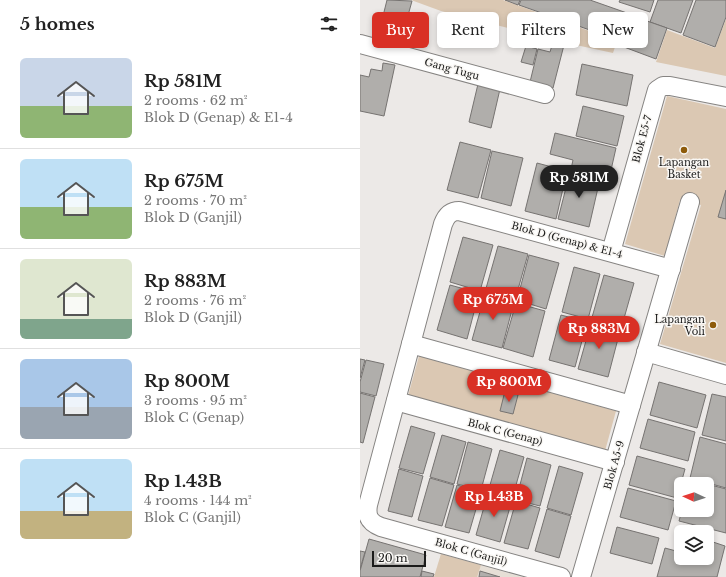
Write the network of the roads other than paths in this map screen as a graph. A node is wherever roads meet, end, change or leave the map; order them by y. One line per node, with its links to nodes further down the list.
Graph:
1 (360, 44): 2 (street, Gang Tugu)
2 (545, 94)
3 (726, 97): 5 (street, Blok E5-7)
4 (690, 202): 6 (street, Blok A5-9)
5 (611, 252): 6 (street, Blok D (Genap) & E1-4); 7 (street, Blok D (Genap) & E1-4)
6 (671, 269): 8 (street, Blok A5-9)
7 (411, 344): 10 (street); 11 (street)
8 (646, 352): 9 (street); 11 (street, Blok A5-9)
9 (726, 375)
10 (396, 401): 12 (street, Blok C (Genap)); 13 (street, Blok C (Ganjil))
11 (631, 405): 12 (street, Blok A5-9)
12 (615, 462): 14 (street, Blok A5-9)
13 (560, 577)
14 (581, 577)

